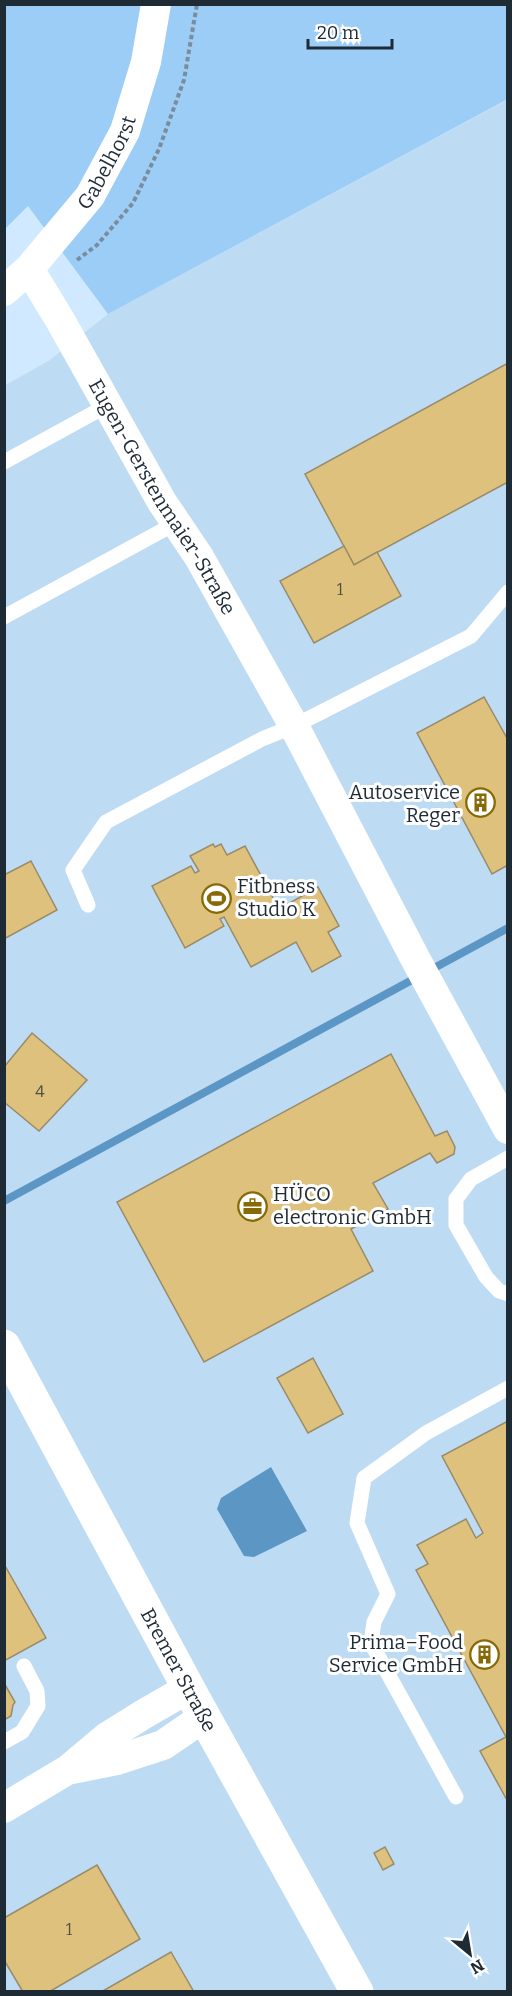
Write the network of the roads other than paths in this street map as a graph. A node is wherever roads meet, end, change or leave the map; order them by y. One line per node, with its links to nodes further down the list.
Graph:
1 (156, 4): 2 (street, Gabelhorst)
2 (29, 269): 3 (street, Gabelhorst); 4 (street, Eugen-Gerstenmaier-Straße)
3 (4, 291)
4 (108, 405): 5 (lane); 6 (street, Eugen-Gerstenmaier-Straße)
5 (4, 462)
6 (176, 523): 8 (lane); 9 (street, Eugen-Gerstenmaier-Straße)
7 (507, 591): 9 (lane)
8 (4, 617)
9 (294, 726): 10 (lane); 11 (street, Eugen-Gerstenmaier-Straße)
10 (88, 905)
11 (507, 1128)
12 (507, 1158): 13 (lane)
13 (507, 1294)
14 (4, 1346): 17 (main road, Bremer Straße)
15 (507, 1388): 21 (lane)
16 (24, 1666): 19 (lane)
17 (189, 1688): 18 (main road, Bremer Straße); 20 (street)
18 (204, 1718): 20 (street); 23 (main road, Bremer Straße)
19 (4, 1742)
20 (69, 1769): 22 (street)
21 (456, 1797)
22 (4, 1808)
23 (357, 1992)

